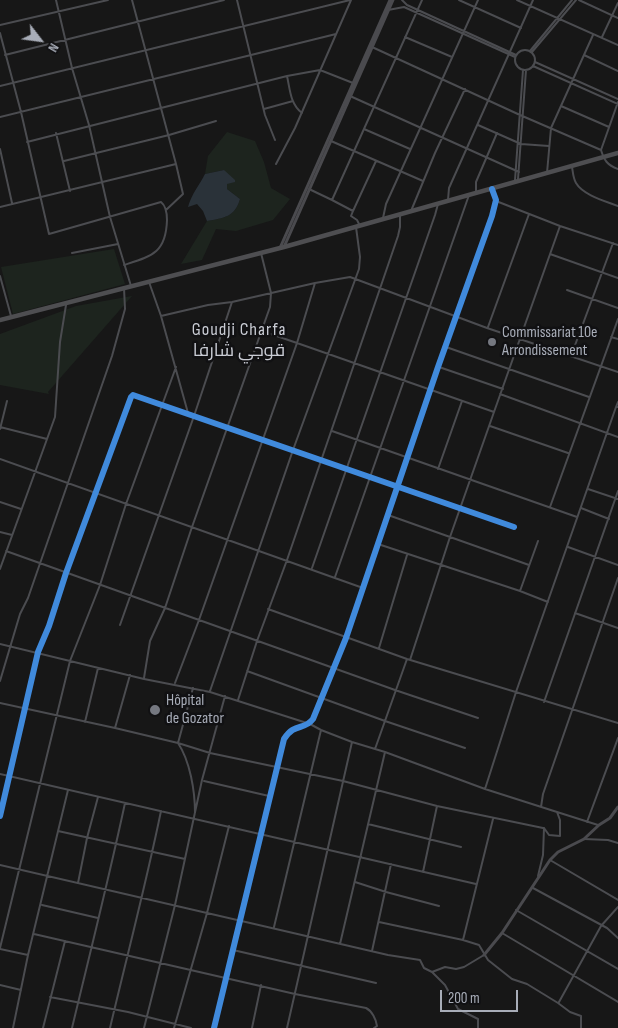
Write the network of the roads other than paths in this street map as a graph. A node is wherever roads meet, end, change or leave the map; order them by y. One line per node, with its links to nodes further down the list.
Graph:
1 (56, 0): 22 (street)
2 (108, 0): 22 (street)
3 (132, 0): 27 (street)
4 (224, 0): 27 (street)
5 (237, 0): 29 (street)
6 (350, 0): 16 (street); 33 (street)
7 (392, 0): 20 (street); 39 (street)
8 (402, 0): 21 (street)
9 (422, 0): 21 (street)
10 (459, 0): 19 (street)
11 (478, 0): 19 (street)
12 (517, 0): 18 (street)
13 (533, 0): 18 (street)
14 (572, 0): 26 (street)
15 (578, 0): 24 (street); 26 (street)
16 (336, 2): 29 (street)
17 (618, 3): 24 (street)
18 (530, 6): 26 (street); 30 (street)
19 (475, 7): 30 (street); 31 (street)
20 (388, 10): 23 (street); 39 (street)
21 (417, 10): 23 (street); 31 (street)
22 (58, 12): 28 (street); 37 (street)
23 (415, 13): 31 (street); 35 (street)
24 (612, 15): 25 (street); 36 (street)
25 (618, 18)
26 (558, 19): 34 (street); 41 (street)
27 (138, 20): 37 (street); 40 (street)
28 (0, 25)
29 (243, 26): 40 (street); 43 (street)
30 (521, 28): 42 (street)
31 (463, 32): 42 (street); 47 (street)
32 (0, 33): 44 (street)
33 (336, 34): 43 (street); 52 (street)
34 (593, 35): 36 (street); 45 (street)
35 (405, 37): 47 (street); 48 (street)
36 (602, 38): 38 (street)
37 (66, 40): 44 (street); 51 (street)
38 (618, 45)
39 (371, 47): 48 (street); 60 (street); 65 (street)
40 (145, 50): 51 (street); 56 (street)
41 (531, 52): 46 (street); 49 (street)
42 (509, 53): 46 (street); 67 (street)
43 (251, 54): 56 (street); 59 (street)
44 (5, 55): 62 (street)
45 (584, 55): 54 (street); 58 (street)
46 (516, 56): 53 (street)
47 (452, 57): 57 (street)
48 (395, 58): 57 (street); 72 (street)
49 (535, 62): 50 (street); 58 (street)
50 (534, 66): 53 (street); 61 (street)
51 (72, 68): 62 (street); 66 (street)
52 (320, 70): 55 (street); 60 (street); 75 (street)
53 (525, 70): 76 (street)
54 (618, 71)
55 (287, 76): 59 (street); 68 (street)
56 (154, 79): 66 (street); 71 (street)
57 (442, 79): 64 (street); 81 (street)
58 (573, 79): 61 (street); 69 (street)
59 (258, 83): 71 (street); 73 (street)
60 (353, 83): 65 (street)
61 (571, 83): 69 (street); 70 (street)
62 (12, 84): 63 (street); 74 (street)
63 (0, 86)
64 (465, 89): 67 (street); 88 (street)
65 (350, 96): 72 (street); 90 (street)
66 (82, 98): 74 (street); 79 (street)
67 (489, 100): 76 (street); 80 (street)
68 (293, 102): 73 (street); 75 (street)
69 (618, 102): 83 (street)
70 (561, 106): 82 (street); 83 (street)
71 (161, 107): 79 (street); 87 (street)
72 (374, 107): 81 (street); 84 (street)
73 (264, 110): 89 (street)
74 (21, 112): 77 (street); 91 (street)
75 (302, 113): 106 (street)
76 (522, 116): 82 (street); 92 (street)
77 (0, 117)
78 (216, 121): 87 (street)
79 (89, 125): 85 (street); 99 (street)
80 (478, 125): 86 (street); 96 (street)
81 (420, 128): 88 (street); 95 (street)
82 (552, 128): 93 (street); 97 (street)
83 (609, 128): 97 (street)
84 (364, 129): 95 (street); 98 (street)
85 (56, 133): 91 (street); 103 (street)
86 (497, 133): 92 (street); 101 (street)
87 (169, 135): 99 (street); 105 (street)
88 (442, 138): 96 (street); 112 (street)
89 (275, 140)
90 (329, 140): 98 (street); 115 (street)
91 (27, 142): 120 (street)
92 (520, 144): 93 (street); 110 (street)
93 (549, 146): 111 (street)
94 (0, 149): 124 (street)
95 (411, 149): 109 (street)
96 (467, 149): 101 (street); 122 (street)
97 (601, 150): 102 (street)
98 (354, 151): 104 (street); 121 (street)
99 (96, 153): 103 (street); 113 (street)
100 (618, 153): 102 (highway)
101 (487, 157): 110 (street); 118 (street)
102 (603, 157): 107 (highway); 108 (street)
103 (64, 161): 117 (street)
104 (376, 161): 109 (street); 129 (street)
105 (176, 164): 113 (street); 128 (street)
106 (276, 164)
107 (572, 166): 111 (highway); 126 (street)
108 (618, 169)
109 (401, 172): 112 (street); 134 (street)
110 (517, 172): 114 (street)
111 (547, 174): 114 (highway)
112 (423, 181): 130 (street)
113 (102, 182): 117 (street); 133 (street)
114 (517, 182): 116 (highway)
115 (308, 189): 121 (street); 140 (street)
116 (492, 189): 118 (highway); 123 (street)
117 (70, 191): 120 (street)
118 (476, 194): 119 (highway)
119 (469, 195): 122 (highway); 160 (street)
120 (40, 198): 124 (street); 133 (street)
121 (332, 200): 129 (street)
122 (448, 201): 125 (highway)
123 (496, 201): 131 (street); 164 (street)
124 (13, 204): 127 (street)
125 (438, 204): 130 (highway); 156 (street)
126 (618, 206)
127 (0, 207)
128 (166, 210): 133 (street); 144 (street)
129 (353, 211): 136 (street)
130 (411, 212): 132 (highway)
131 (529, 214): 135 (street); 167 (street)
132 (400, 215): 134 (highway); 153 (street)
133 (110, 217): 137 (street)
134 (383, 220): 136 (highway)
135 (560, 226): 138 (street); 143 (street)
136 (358, 227): 140 (highway); 147 (street)
137 (118, 244): 141 (street); 144 (street)
138 (613, 244): 139 (street); 145 (street)
139 (618, 245)
140 (282, 248): 142 (highway)
141 (72, 252)
142 (260, 253): 149 (highway); 155 (street)
143 (550, 254): 145 (street); 170 (street)
144 (124, 265): 151 (street)
145 (602, 272): 148 (street); 157 (street)
146 (0, 276): 162 (street)
147 (355, 278): 150 (street); 153 (street); 174 (street)
148 (618, 278)
149 (149, 282): 151 (highway); 163 (street)
150 (315, 283): 155 (street); 172 (street)
151 (130, 286): 152 (highway)
152 (124, 288): 158 (highway); 217 (street)
153 (380, 288): 156 (street); 176 (street)
154 (567, 290): 157 (street)
155 (271, 293): 159 (street); 168 (street)
156 (406, 298): 160 (street); 181 (street)
157 (593, 299): 161 (street); 175 (street)
158 (66, 302): 162 (highway); 203 (street)
159 (232, 302): 163 (street); 195 (street)
160 (430, 306): 164 (street); 183 (street)
161 (618, 308)
162 (11, 316): 166 (highway)
163 (160, 316): 178 (street)
164 (458, 316): 167 (street); 173 (street)
165 (618, 319): 169 (street)
166 (0, 320)
167 (487, 328): 170 (street)
168 (262, 331): 172 (street); 198 (street)
169 (611, 337): 171 (street); 177 (street)
170 (520, 339): 175 (street); 180 (street)
171 (618, 340)
172 (297, 343): 174 (street); 205 (street)
173 (446, 346): 179 (street); 180 (street)
174 (328, 354): 176 (street); 207 (street)
175 (571, 356): 177 (street)
176 (355, 364): 181 (street); 200 (street)
177 (600, 366): 182 (street); 187 (street)
178 (176, 367): 191 (street); 194 (street)
179 (438, 367): 184 (street); 185 (street)
180 (510, 369): 184 (street); 187 (street)
181 (380, 372): 183 (street); 204 (street)
182 (618, 372)
183 (404, 380): 185 (street); 206 (street)
184 (503, 389): 186 (street)
185 (431, 390): 189 (street); 210 (street)
186 (500, 394): 193 (street); 196 (street)
187 (590, 397): 196 (street)
188 (7, 401): 199 (street)
189 (462, 401): 193 (street); 213 (street)
190 (618, 402): 192 (street)
191 (162, 404): 194 (street); 221 (street); 224 (street)
192 (617, 407): 201 (street)
193 (494, 412): 197 (street)
194 (188, 413): 195 (street)
195 (194, 416): 198 (street); 229 (street)
196 (579, 424): 201 (street); 208 (street)
197 (490, 425): 208 (street); 216 (street)
198 (227, 427): 205 (street); 233 (street)
199 (0, 428): 203 (street)
200 (331, 431): 204 (street); 211 (street)
201 (607, 433): 202 (street); 219 (street)
202 (618, 437)
203 (47, 439): 214 (street)
204 (356, 439): 206 (street); 212 (street)
205 (262, 440): 207 (street); 238 (street)
206 (380, 448): 210 (street); 215 (street)
207 (293, 450): 211 (street); 243 (street)
208 (568, 453): 225 (street)
209 (0, 459): 214 (street)
210 (407, 459): 213 (street); 218 (street)
211 (321, 460): 212 (street); 247 (street)
212 (346, 470): 215 (street); 252 (street)
213 (438, 470): 216 (street)
214 (35, 472): 217 (street); 227 (street)
215 (370, 477): 218 (street); 255 (street)
216 (470, 481): 225 (street); 228 (street)
217 (67, 484): 221 (street); 248 (street)
218 (398, 487): 228 (street); 230 (street)
219 (588, 489): 222 (street); 226 (street)
220 (618, 490): 222 (street)
221 (96, 493): 224 (street); 254 (street)
222 (617, 499): 232 (street)
223 (0, 502): 227 (street)
224 (126, 504): 229 (street); 257 (street)
225 (550, 508): 231 (street)
226 (581, 508): 231 (street); 232 (street)
227 (21, 509): 236 (street)
228 (460, 509): 234 (street); 237 (street)
229 (158, 514): 233 (street); 260 (street)
230 (388, 515): 237 (street); 240 (street)
231 (578, 518): 241 (street)
232 (608, 519): 245 (street)
233 (192, 527): 238 (street); 262 (street)
234 (514, 527)
235 (0, 532): 236 (street)
236 (12, 535): 242 (street)
237 (450, 537): 249 (street); 250 (street)
238 (226, 540): 243 (street); 265 (street)
239 (538, 541): 250 (street)
240 (378, 544): 244 (street); 258 (street)
241 (568, 547): 245 (street); 261 (street)
242 (6, 551): 246 (street); 248 (street)
243 (258, 551): 247 (street); 269 (street)
244 (407, 554): 249 (street); 274 (street)
245 (595, 557): 251 (street); 264 (street)
246 (1, 560): 253 (street)
247 (287, 560): 252 (street); 263 (street)
248 (39, 564): 254 (street); 273 (street)
249 (441, 564): 259 (street); 277 (street)
250 (530, 565): 259 (street)
251 (618, 565)
252 (312, 568): 255 (street)
253 (0, 569)
254 (66, 574): 257 (street); 275 (street)
255 (335, 577): 258 (street)
256 (618, 578): 266 (street)
257 (100, 585): 260 (street); 278 (street)
258 (363, 588): 270 (street)
259 (520, 591): 261 (street)
260 (130, 596): 262 (street); 267 (street)
261 (548, 602): 289 (street)
262 (165, 608): 265 (street); 283 (street)
263 (268, 609): 270 (street); 271 (street)
264 (575, 613): 266 (street); 293 (street)
265 (199, 620): 269 (street); 285 (street)
266 (602, 623): 268 (street); 296 (street)
267 (120, 625)
268 (618, 628)
269 (230, 631): 271 (street); 288 (street)
270 (346, 638): 274 (street); 280 (street)
271 (257, 641): 280 (street); 281 (street)
272 (0, 644): 273 (street)
273 (9, 645): 275 (street); 284 (street)
274 (379, 648): 276 (street)
275 (38, 652): 278 (street); 295 (street)
276 (407, 659): 277 (street); 287 (street)
277 (410, 660): 289 (street)
278 (70, 661): 279 (street); 297 (street)
279 (98, 668): 282 (street); 299 (street)
280 (333, 668): 287 (street); 291 (street)
281 (247, 671): 291 (street); 292 (street)
282 (130, 675): 283 (street); 303 (street)
283 (144, 678): 285 (street)
284 (0, 681)
285 (175, 684): 286 (street)
286 (193, 688): 288 (street); 307 (street)
287 (395, 690): 298 (street); 300 (street)
288 (210, 692): 290 (street)
289 (516, 692): 293 (street); 319 (street)
290 (225, 696): 292 (street); 311 (street)
291 (321, 697): 300 (street); 302 (street)
292 (238, 700): 302 (street)
293 (544, 702): 296 (street)
294 (0, 704): 295 (street)
295 (25, 709): 297 (street); 315 (street)
296 (572, 710): 301 (street); 326 (street)
297 (56, 715): 299 (street); 318 (street)
298 (478, 718)
299 (85, 722): 303 (street)
300 (385, 722): 308 (street); 309 (street)
301 (618, 723)
302 (310, 724): 304 (street); 312 (street)
303 (115, 728): 307 (street)
304 (321, 730): 306 (street); 314 (street)
305 (618, 738): 333 (street)
306 (352, 742): 309 (street); 317 (street)
307 (178, 743): 311 (street); 331 (street)
308 (465, 748)
309 (375, 749): 310 (street)
310 (385, 752): 319 (street); 321 (street)
311 (210, 753): 312 (street); 316 (street)
312 (278, 767): 314 (street); 322 (street)
313 (0, 774): 315 (street)
314 (310, 775): 317 (street); 343 (street)
315 (9, 776): 318 (street); 330 (street)
316 (202, 780): 322 (street); 331 (street)
317 (343, 781): 321 (street); 347 (street)
318 (40, 783): 320 (street); 354 (street)
319 (485, 789): 326 (street)
320 (68, 790): 323 (street); 338 (street)
321 (376, 791): 325 (street); 334 (street)
322 (269, 796): 339 (street)
323 (98, 797): 324 (street); 340 (street)
324 (125, 803): 328 (street); 345 (street)
325 (437, 806): 332 (street); 342 (street)
326 (541, 807): 329 (street)
327 (618, 807): 335 (street)
328 (161, 811): 331 (street); 348 (street)
329 (557, 812): 333 (street); 337 (street)
330 (0, 816)
331 (195, 818): 336 (street); 350 (street)
332 (493, 818): 337 (street); 360 (street)
333 (587, 822): 335 (street)
334 (368, 824): 342 (street); 349 (street)
335 (598, 825): 341 (street)
336 (229, 826): 339 (street); 371 (street)
337 (544, 828): 357 (street)
338 (58, 831): 340 (street); 356 (street)
339 (261, 833): 343 (street); 373 (street)
340 (87, 838): 345 (street); 359 (street)
341 (584, 839): 344 (street); 351 (street)
342 (430, 840): 346 (street); 355 (street)
343 (294, 842): 347 (street); 376 (street)
344 (618, 843)
345 (116, 845): 348 (street); 362 (street)
346 (461, 847)
347 (327, 850): 349 (street); 379 (street)
348 (152, 852): 350 (street); 364 (street)
349 (360, 857): 352 (street); 358 (street)
350 (185, 859): 367 (street)
351 (550, 860): 357 (street); 365 (street)
352 (391, 864): 355 (street); 363 (street)
353 (0, 865): 354 (street)
354 (18, 870): 356 (street); 385 (street)
355 (423, 872): 360 (street)
356 (48, 876): 359 (street); 366 (street)
357 (538, 876): 361 (street)
358 (354, 881): 363 (street); 383 (street)
359 (78, 883): 362 (street)
360 (476, 884): 381 (street)
361 (531, 887): 370 (street); 375 (street)
362 (106, 890): 364 (street); 372 (street)
363 (386, 892): 368 (street); 374 (street)
364 (142, 898): 367 (street); 390 (street)
365 (618, 900)
366 (41, 905): 372 (street); 378 (street)
367 (175, 905): 371 (street); 392 (street)
368 (439, 906)
369 (618, 907): 375 (street)
370 (516, 910): 377 (street); 387 (street)
371 (207, 913): 373 (street); 394 (street)
372 (98, 918): 384 (street)
373 (241, 920): 376 (street); 386 (street)
374 (379, 922): 381 (street); 388 (street)
375 (601, 926): 380 (street); 387 (street)
376 (274, 928): 379 (street)
377 (502, 932): 391 (street); 397 (street)
378 (34, 934): 382 (street); 389 (street)
379 (308, 936): 383 (street); 393 (street)
380 (618, 938)
381 (463, 940): 391 (street)
382 (65, 941): 384 (street); 404 (street)
383 (340, 944): 388 (street)
384 (91, 947): 390 (street); 406 (street)
385 (0, 948): 389 (street)
386 (233, 950): 393 (street); 398 (street)
387 (588, 950): 395 (street); 397 (street)
388 (372, 951): 396 (street)
389 (28, 955): 402 (street)
390 (127, 955): 392 (street); 408 (street)
391 (484, 955): 396 (street); 407 (street)
392 (160, 963): 394 (street); 409 (street)
393 (301, 965): 399 (street); 403 (street)
394 (189, 969): 398 (street); 410 (street)
395 (618, 969)
396 (432, 972): 422 (street)
397 (574, 975): 405 (street); 407 (street)
398 (227, 978): 401 (street); 418 (street)
399 (376, 983)
400 (0, 985): 402 (street)
401 (261, 985): 403 (street); 419 (street)
402 (21, 990): 411 (street)
403 (295, 994): 420 (street); 421 (street)
404 (50, 997): 406 (street); 412 (street)
405 (618, 1002)
406 (78, 1003): 408 (street); 413 (street)
407 (558, 1003): 423 (street)
408 (115, 1010): 409 (street); 414 (street)
409 (146, 1017): 410 (street); 415 (street)
410 (174, 1024): 416 (street); 417 (street)
411 (13, 1028)
412 (43, 1028)
413 (72, 1028)
414 (110, 1028)
415 (144, 1028)
416 (174, 1028)
417 (191, 1028)
418 (214, 1028)
419 (252, 1028)
420 (287, 1028)
421 (374, 1028)
422 (478, 1028)
423 (581, 1028)

